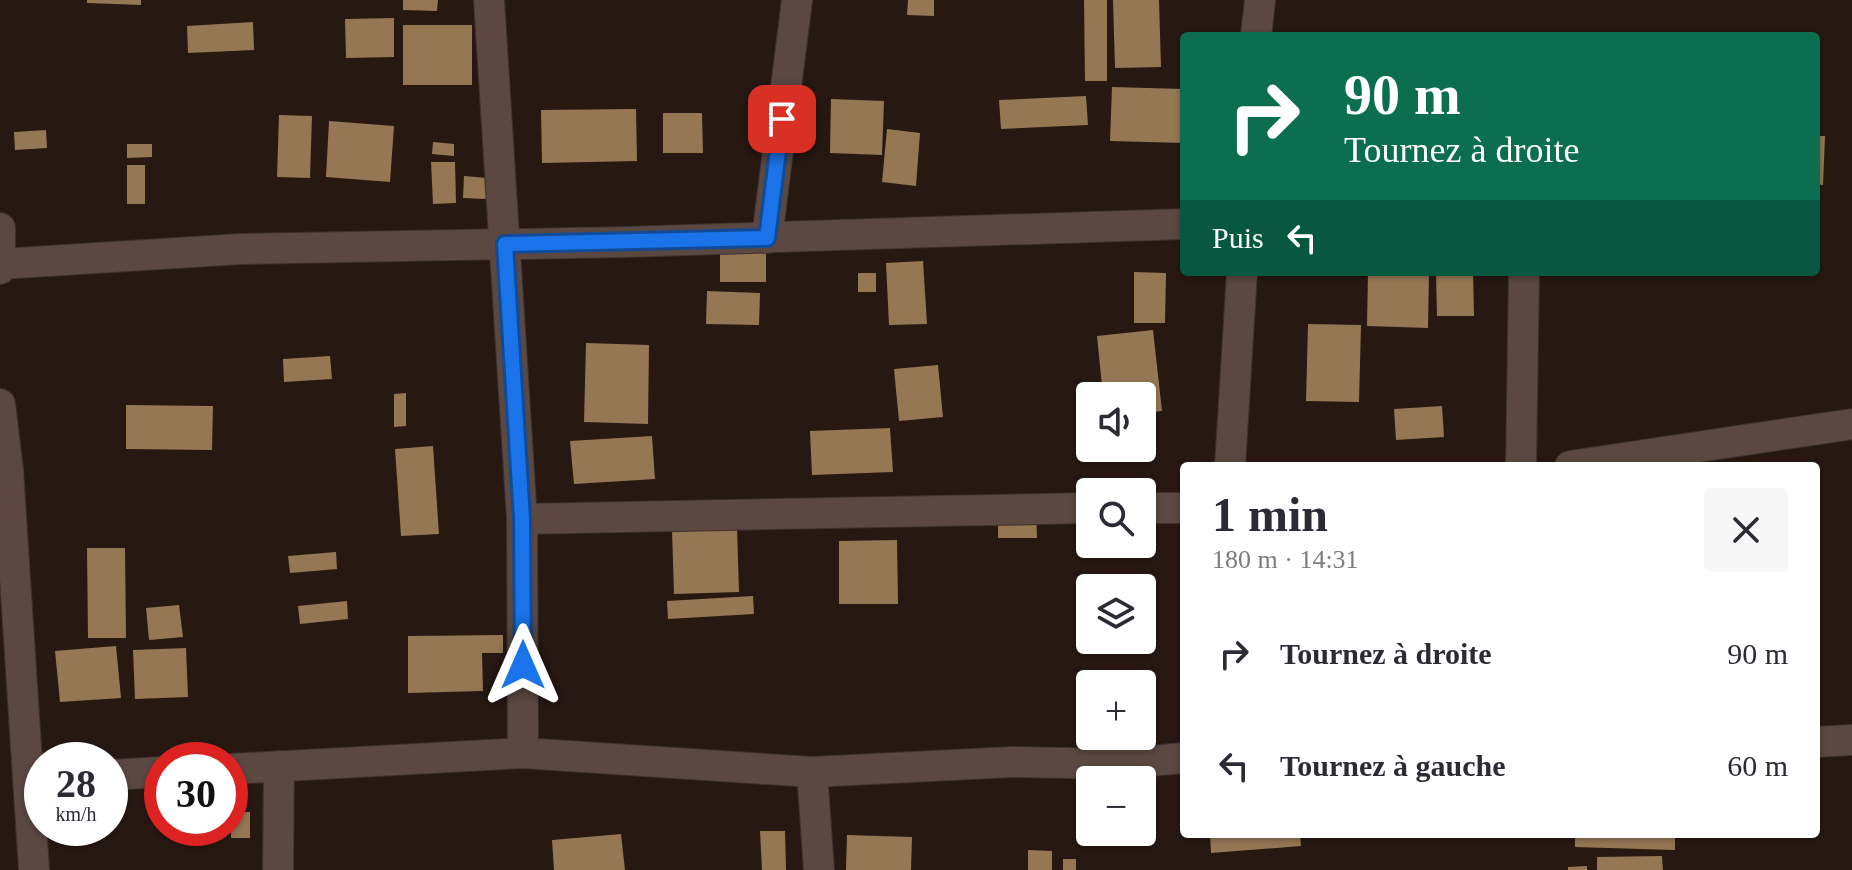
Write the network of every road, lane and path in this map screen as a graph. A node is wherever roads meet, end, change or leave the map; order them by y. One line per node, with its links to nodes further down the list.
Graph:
1 (489, 0): 8 (street)
2 (797, 0): 7 (street)
3 (1260, 0): 4 (street)
4 (1256, 32)
5 (1180, 224): 7 (street)
6 (0, 228): 9 (street)
7 (767, 238): 8 (street)
8 (505, 244): 9 (street); 20 (street)
9 (0, 266)
10 (1242, 276): 14 (street)
11 (1524, 276): 15 (street)
12 (0, 404): 28 (street)
13 (1852, 424): 16 (street)
14 (1230, 462)
15 (1521, 462)
16 (1597, 462)
17 (1076, 508): 20 (street)
18 (1156, 508): 19 (street)
19 (1180, 508)
20 (522, 519): 23 (street)
21 (1852, 740): 22 (street)
22 (1820, 742)
23 (523, 753): 25 (street); 27 (street)
24 (1180, 758): 27 (street)
25 (279, 766): 26 (street); 30 (street)
26 (248, 768)
27 (812, 772): 31 (street)
28 (23, 779): 29 (street)
29 (34, 870)
30 (278, 870)
31 (819, 870)

